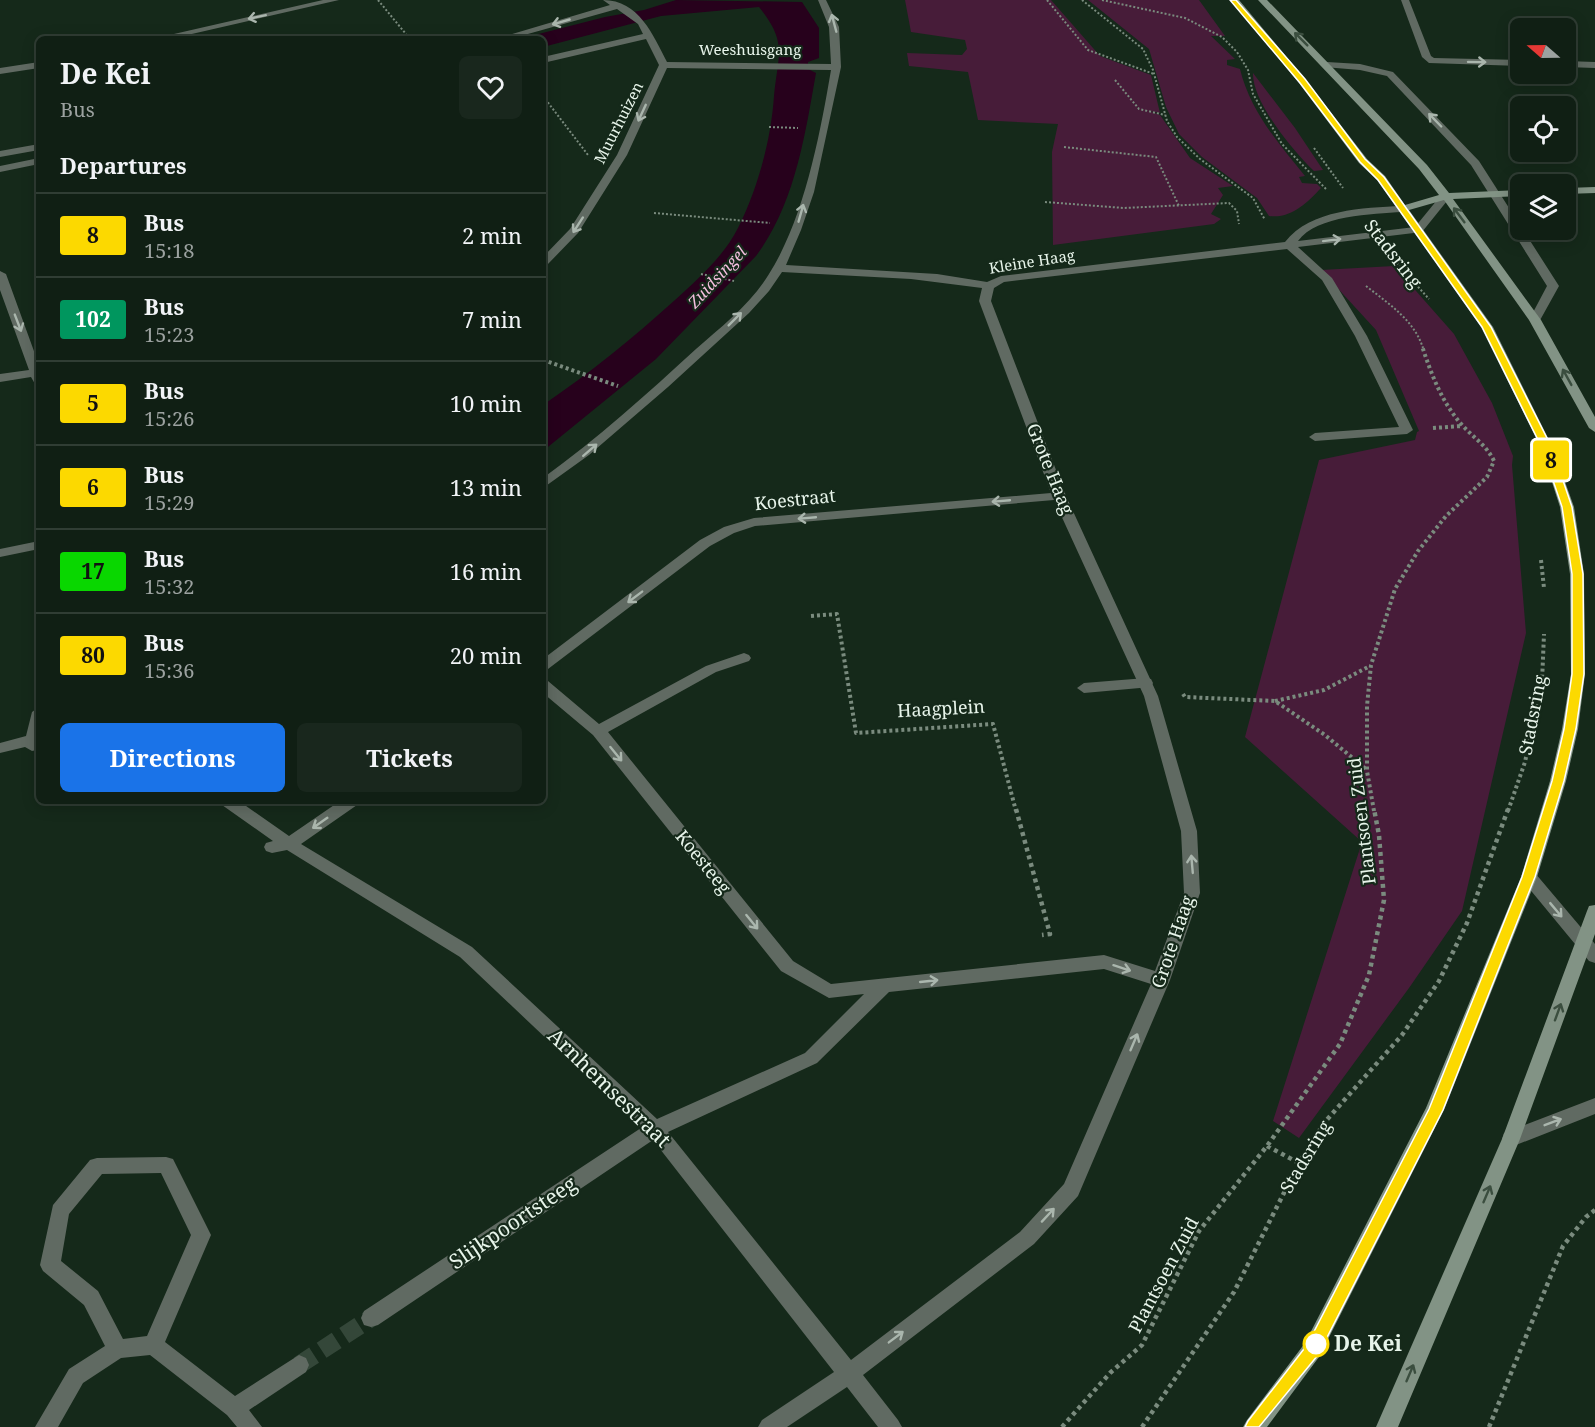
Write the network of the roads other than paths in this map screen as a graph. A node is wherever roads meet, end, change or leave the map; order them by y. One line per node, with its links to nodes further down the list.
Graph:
1 (335, 0): 8 (street, one-way to 8)
2 (607, 0): 7 (street)
3 (822, 0): 18 (street, one-way to 3)
4 (1234, 0): 29 (main road, Stadsring)
5 (1262, 0): 17 (main road, one-way to 5)
6 (1405, 0): 12 (street, one-way to 12)
7 (617, 6): 9 (street, one-way to 9); 10 (street)
8 (172, 36)
9 (511, 36)
10 (648, 36): 11 (street); 16 (street)
11 (546, 59)
12 (1510, 63)
13 (1576, 64): 14 (street)
14 (1595, 64)
15 (36, 65): 19 (street)
16 (664, 65): 18 (street, Weeshuisgang); 32 (street, Muurhuizen, one-way to 32)
17 (1327, 65): 27 (street, one-way to 17); 28 (main road)
18 (836, 67): 33 (street, one-way to 18)
19 (0, 71)
20 (36, 148): 21 (street)
21 (0, 154)
22 (36, 162): 23 (street)
23 (0, 169)
24 (1595, 190): 25 (main road)
25 (1576, 191)
26 (1510, 193): 27 (main road)
27 (1494, 194): 28 (main road); 36 (street)
28 (1446, 196): 29 (main road, Stadsring); 30 (street, Stadsring); 36 (main road, one-way to 28)
29 (1402, 209): 30 (main road, Stadsring); 31 (street)
30 (1418, 230): 31 (street, Kleine Haag, one-way to 30); 57 (main road, Stadsring)
31 (1289, 245): 35 (street, Kleine Haag); 41 (street)
32 (546, 260)
33 (780, 268): 35 (street, Kleine Haag); 42 (street, one-way to 33)
34 (0, 274): 37 (street, one-way to 37)
35 (989, 286): 43 (street, Grote Haag)
36 (1535, 320): 40 (main road, one-way to 36)
37 (36, 370)
38 (36, 375): 39 (street)
39 (0, 378)
40 (1595, 428)
41 (1315, 437)
42 (546, 482)
43 (1059, 496): 47 (street, Koestraat, one-way to 47); 50 (street, Grote Haag)
44 (36, 546): 45 (street)
45 (0, 553)
46 (744, 658): 51 (street)
47 (546, 664)
48 (546, 688): 51 (street, Koesteeg)
49 (1084, 688): 50 (street)
50 (1148, 689): 60 (street, Grote Haag, one-way to 50)
51 (598, 731): 61 (street, Koesteeg, one-way to 61)
52 (34, 741): 53 (street)
53 (0, 748)
54 (231, 804): 56 (street, Arnhemsestraat)
55 (346, 804): 56 (street, one-way to 56)
56 (280, 846): 63 (street, Arnhemsestraat)
57 (1529, 877): 59 (street, one-way to 59); 75 (main road, Stadsring)
58 (1595, 911): 59 (main road)
59 (1589, 949): 64 (main road, one-way to 59)
60 (1161, 980): 61 (street, Koesteeg, one-way to 60); 69 (street, Grote Haag, one-way to 60)
61 (885, 985): 63 (street)
62 (1595, 1106): 64 (street, one-way to 62)
63 (655, 1129): 65 (street, Slijkpoortsteeg); 69 (street, Arnhemsestraat)
64 (1511, 1139): 76 (main road, one-way to 64)
65 (371, 1318)
66 (153, 1346): 67 (street); 67 (street); 70 (street)
67 (118, 1349): 71 (street)
68 (299, 1365): 70 (street)
69 (850, 1373): 73 (street, Grote Haag); 74 (street, Arnhemsestraat)
70 (234, 1408): 72 (street)
71 (46, 1427)
72 (250, 1427)
73 (769, 1427)
74 (891, 1427)
75 (1254, 1427)
76 (1387, 1427)

